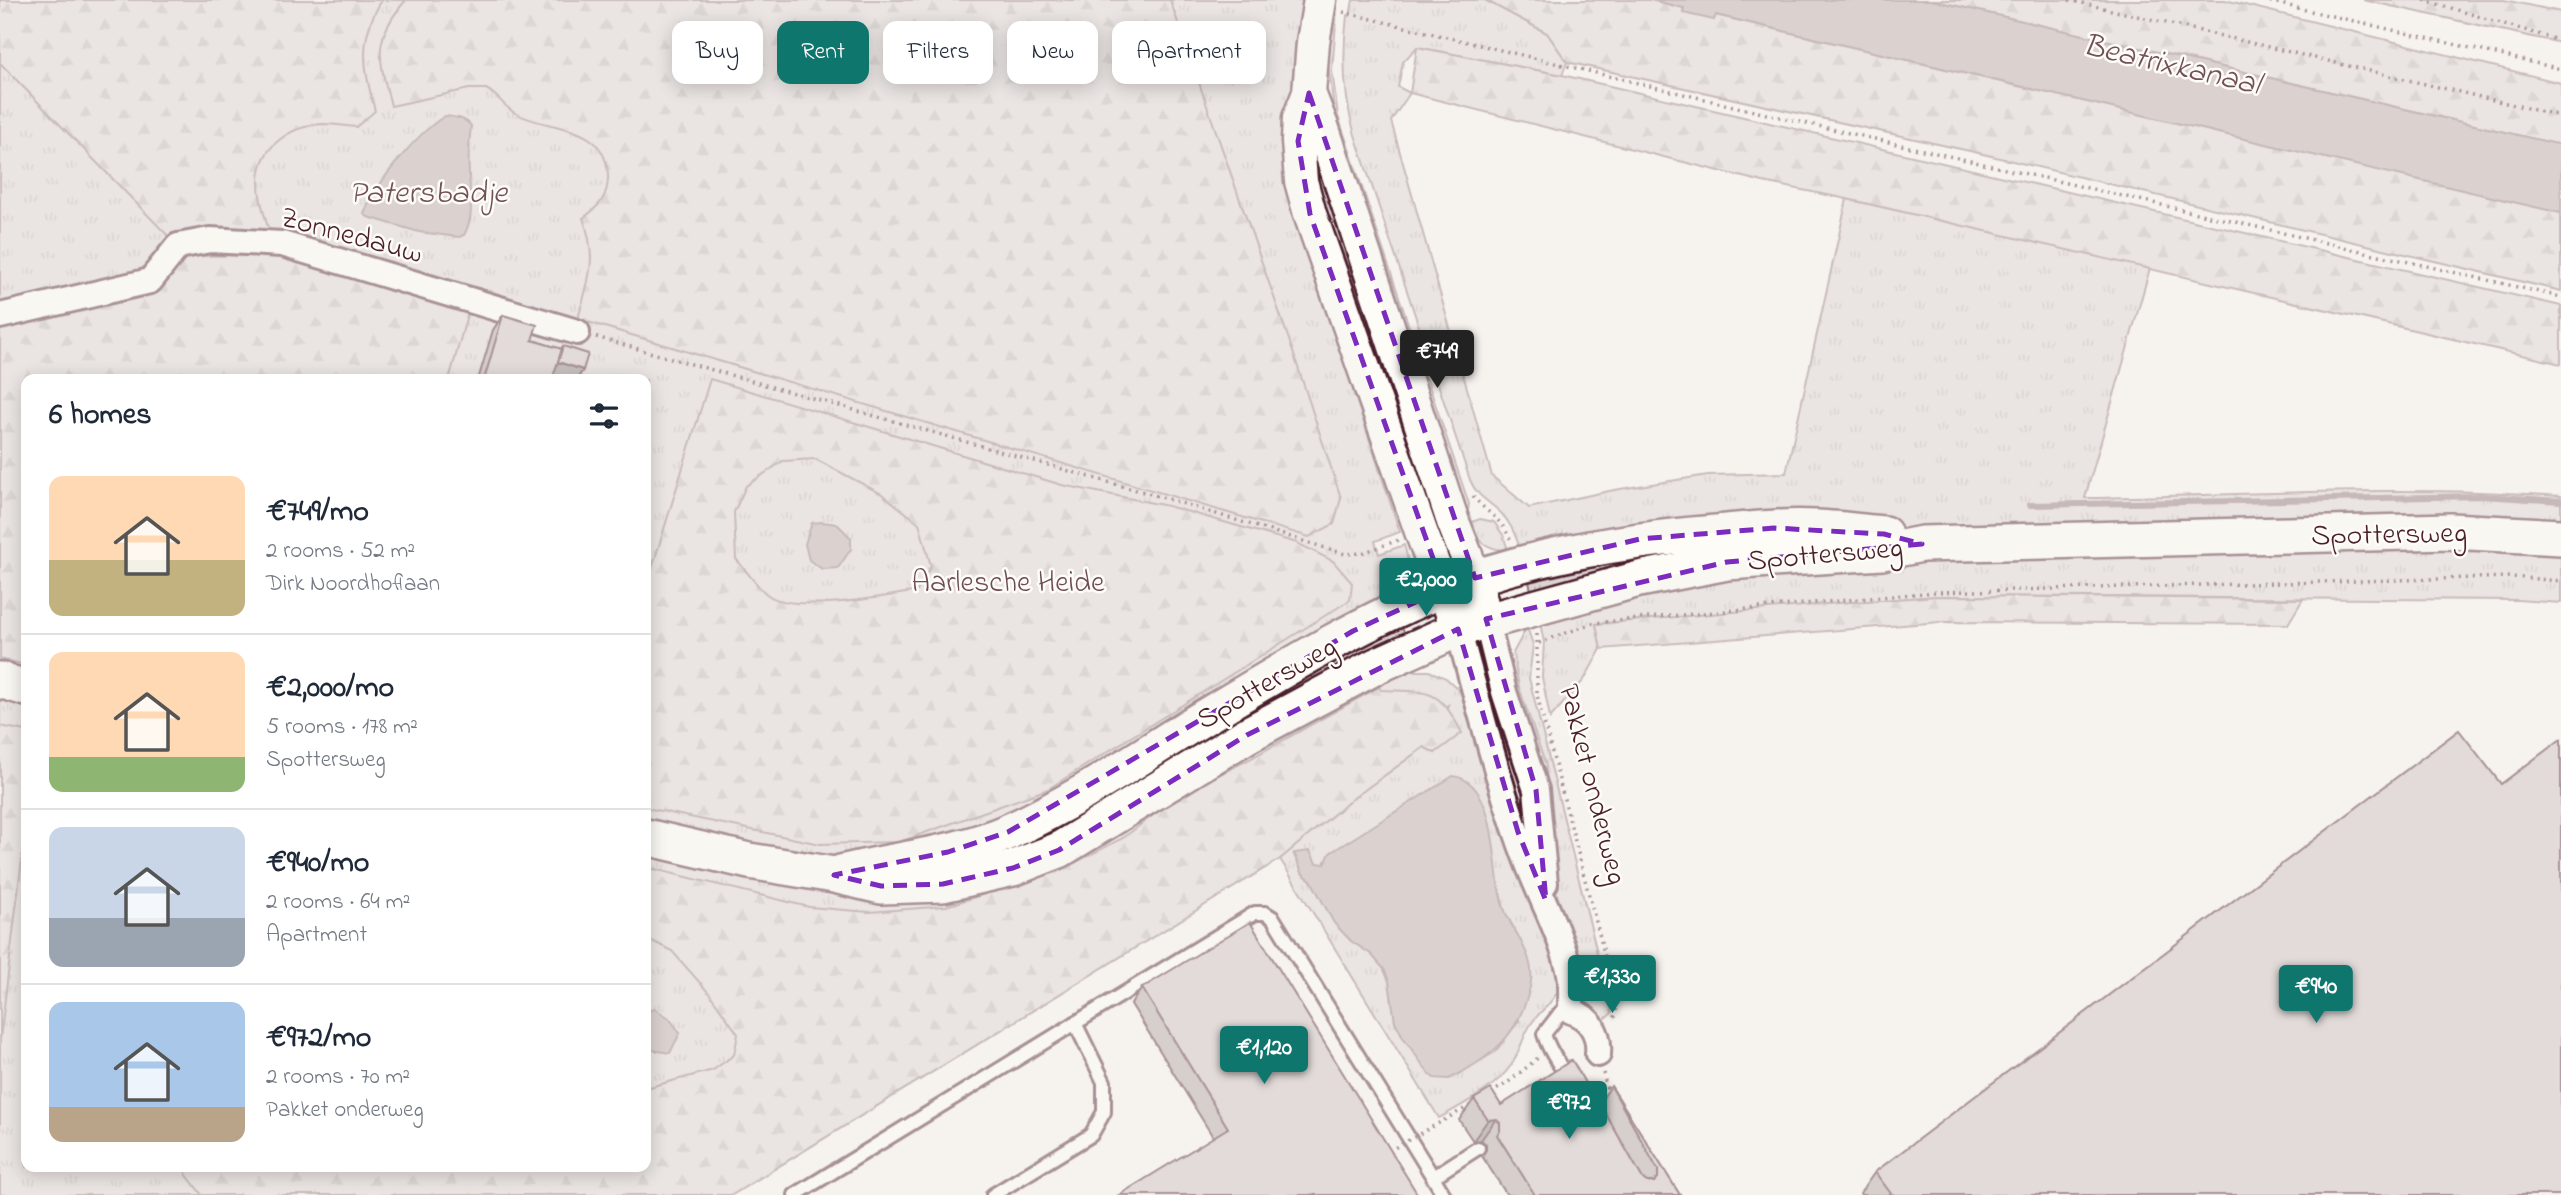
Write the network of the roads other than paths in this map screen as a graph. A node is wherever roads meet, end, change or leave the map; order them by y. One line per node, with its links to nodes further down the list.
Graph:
1 (1331, 6): 6 (street)
2 (0, 316): 3 (street, Zonnedauw)
3 (577, 332)
4 (2561, 537): 5 (main road, Spottersweg)
5 (1922, 544): 6 (main road, Spottersweg); 7 (main road, Spottersweg)
6 (1460, 584): 7 (street); 13 (main road, Spottersweg)
7 (1472, 624): 13 (main road, Spottersweg); 14 (street, Pakket onderweg)
8 (0, 680): 9 (main road)
9 (21, 686)
10 (0, 698): 11 (main road)
11 (21, 700)
12 (651, 838): 13 (main road, Spottersweg)
13 (834, 875)
14 (1571, 1011): 16 (street); 17 (lane)
15 (1075, 1023): 19 (lane); 20 (lane); 21 (lane)
16 (1599, 1047)
17 (1576, 1091)
18 (1478, 1148): 19 (lane)
19 (1433, 1177): 22 (lane)
20 (795, 1195)
21 (993, 1195)
22 (1444, 1195)

